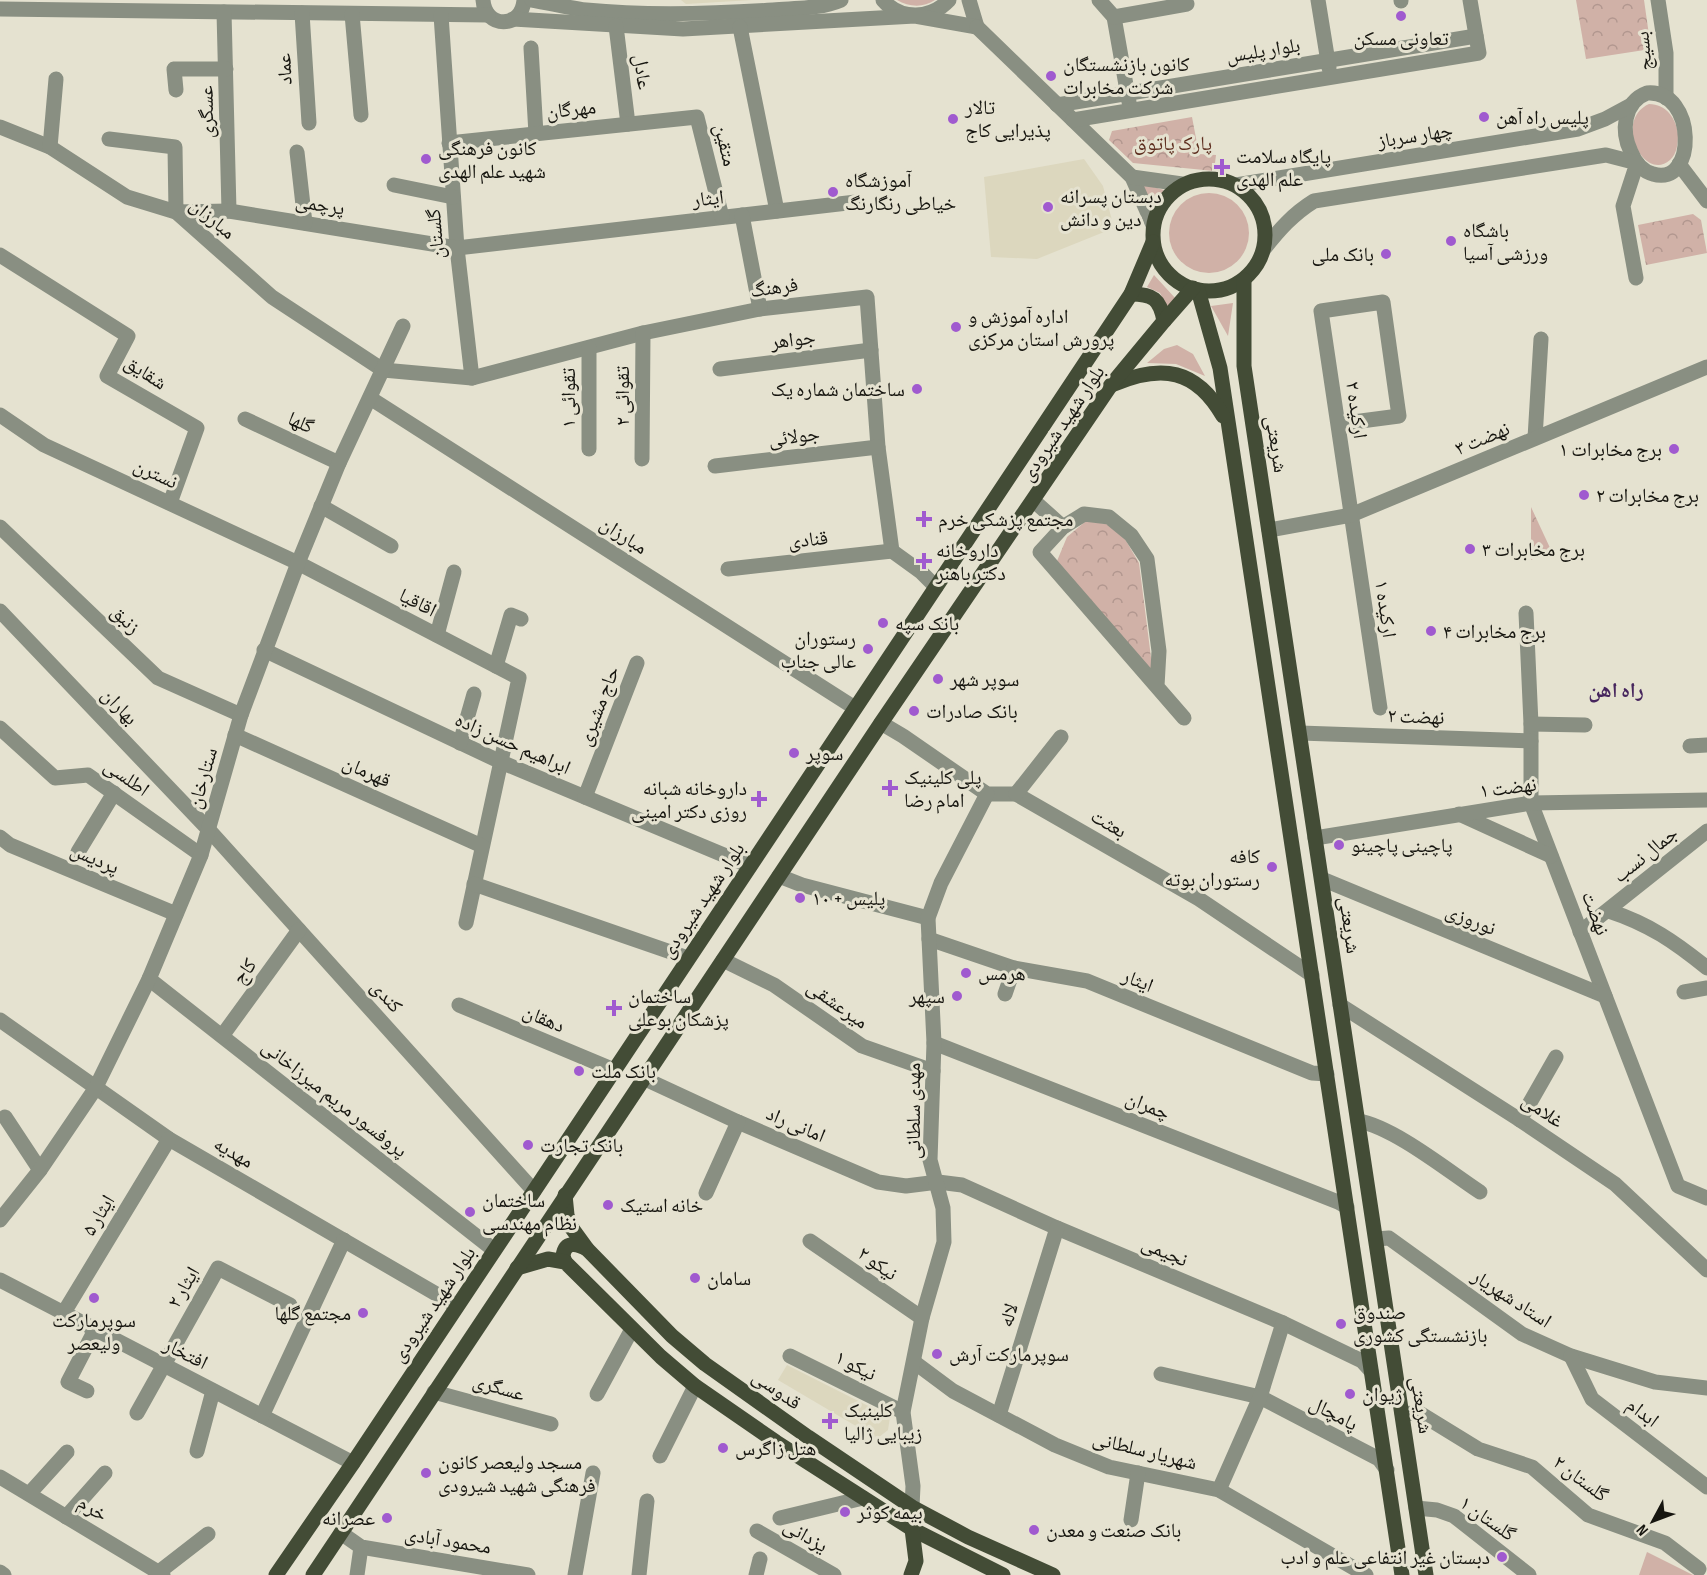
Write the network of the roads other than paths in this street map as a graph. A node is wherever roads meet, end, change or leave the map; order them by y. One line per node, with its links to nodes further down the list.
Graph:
1 (483, 0): 18 (street)
2 (524, 0): 21 (street)
3 (532, 0): 4 (street)
4 (841, 0)
5 (883, 0): 19 (street)
6 (949, 0): 19 (street)
7 (969, 0): 24 (street)
8 (1099, 0): 20 (street)
9 (1318, 0): 27 (street)
10 (1470, 0): 25 (street)
11 (1658, 0): 33 (street, بسیج)
12 (1187, 4): 20 (street)
13 (0, 9): 14 (street)
14 (224, 12): 15 (street); 28 (street, عسگری)
15 (302, 13): 16 (street); 40 (street, عماد)
16 (352, 14): 17 (street); 37 (street)
17 (441, 15): 18 (street); 45 (street, گلستان)
18 (488, 15): 21 (street)
19 (915, 16): 23 (street); 24 (street)
20 (1114, 17): 32 (street)
21 (513, 20): 22 (street)
22 (616, 26): 23 (street); 41 (street, عادل)
23 (740, 27): 58 (street)
24 (977, 27): 34 (street)
25 (1476, 36): 27 (street, بلوار پلیس); 29 (street, بلوار پلیس)
26 (531, 48): 43 (street)
27 (1328, 60): 29 (street); 32 (street, بلوار پلیس)
28 (226, 69): 31 (street); 57 (street, عسگری)
29 (1330, 78): 36 (street, بلوار پلیس)
30 (56, 79): 46 (street)
31 (176, 90)
32 (1128, 93): 34 (street, بلوار پلیس); 36 (street)
33 (1666, 98): 35 (street); 49 (street)
34 (1058, 105): 39 (street)
35 (1631, 105): 48 (street); 53 (street, چهار سرباز)
36 (1131, 111): 39 (street, بلوار پلیس)
37 (361, 115)
38 (698, 117): 41 (street, مهرگان); 61 (street, متقین)
39 (1073, 120): 50 (street)
40 (309, 123)
41 (628, 124): 43 (street, مهرگان)
42 (0, 127): 46 (street, مبارزان)
43 (536, 134): 45 (street, مهرگان)
44 (109, 139): 59 (street)
45 (448, 143): 54 (street, گلستان)
46 (50, 147): 59 (street, مبارزان)
47 (297, 152): 62 (street)
48 (1637, 163): 49 (street); 66 (street); 68 (street)
49 (1679, 164): 55 (street)
50 (1132, 177): 51 (street); 63 (street)
51 (1182, 184): 53 (main road); 63 (main road)
52 (394, 185): 54 (street)
53 (1236, 185): 66 (main road)
54 (453, 197): 65 (street, گلستان)
55 (1707, 201)
56 (856, 202): 58 (street, ایثار)
57 (229, 211): 59 (street, پرچمی); 62 (street, پرچمی)
58 (777, 211): 60 (street, ایثار)
59 (176, 212): 83 (street, مبارزان)
60 (742, 215): 61 (street, ایثار); 72 (street)
61 (722, 218): 65 (street, ایثار)
62 (305, 223): 65 (street, پرچمی)
63 (1153, 225): 64 (main road)
64 (1153, 242): 70 (main road); 71 (main road, بلوار شهید شیرودی)
65 (457, 248): 84 (street, گلستان)
66 (1264, 249): 69 (main road)
67 (0, 255): 98 (street, شقایق)
68 (1636, 278)
69 (1244, 280): 70 (main road); 79 (main road, شریعتی)
70 (1196, 289): 73 (main road, بلوار شهید شیرودی); 81 (main road)
71 (1131, 294): 73 (main road); 109 (main road, بلوار شهید شیرودی)
72 (760, 309): 75 (street, فرهنگ); 78 (street, فرهنگ)
73 (1164, 321): 85 (main road, بلوار شهید شیرودی)
74 (403, 326): 83 (street, ستارخان)
75 (643, 333): 77 (street, فرهنگ); 94 (street, تقوائی ۲)
76 (1540, 339): 91 (street)
77 (589, 348): 84 (street, فرهنگ); 93 (street, تقوائی ۱)
78 (871, 350): 82 (street, جواهر); 92 (street, فرهنگ)
79 (1244, 366): 81 (main road); 103 (main road, شریعتی)
80 (1707, 367): 91 (street, نهضت ۳)
81 (1220, 368): 89 (main road)
82 (720, 369)
83 (383, 370): 84 (street, فرهنگ); 86 (street, ستارخان)
84 (472, 378)
85 (1111, 385): 89 (main road); 97 (main road, بلوار شهید شیرودی)
86 (370, 398): 95 (street, ستارخان); 119 (street, مبارزان)
87 (0, 415): 98 (street, نسترن)
88 (245, 419): 95 (street, گلها)
89 (1228, 424): 165 (main road)
90 (1338, 424): 90 (street, ارکیده ۲); 100 (street, ارکیده ۲)
91 (1535, 438): 100 (street, نهضت ۳)
92 (878, 447): 96 (street, جولائی); 105 (street, فرهنگ)
93 (589, 448)
94 (642, 459)
95 (339, 463): 99 (street, ستارخان)
96 (716, 466)
97 (1034, 501): 102 (street); 123 (main road, بلوار شهید شیرودی)
98 (170, 502): 106 (street, نسترن)
99 (321, 506): 104 (street); 106 (street, ستارخان)
100 (1351, 515): 103 (street, نهضت ۳); 120 (street, ارکیده ۱)
101 (0, 526): 121 (street, زنبق)
102 (1063, 526): 117 (street); 117 (street)
103 (1269, 530): 127 (main road, شریعتی)
104 (392, 546)
105 (892, 550): 107 (street, قنادی); 109 (street)
106 (298, 563): 113 (street, اقاقیا); 114 (street, ستارخان)
107 (728, 569)
108 (454, 572): 113 (street)
109 (936, 587): 119 (main road, بلوار شهید شیرودی)
110 (0, 611): 142 (street, بهاران)
111 (1526, 613): 124 (street, نهضت)
112 (521, 619): 116 (street)
113 (437, 635): 116 (street, اقاقیا)
114 (264, 650): 121 (street, ستارخان); 131 (street, ابراهیم حسن زاده)
115 (637, 663): 138 (street, حاج مشیری)
116 (496, 666): 134 (street, اقاقیا)
117 (1157, 686): 122 (street)
118 (474, 694): 131 (street)
119 (855, 708): 150 (main road, بلوار شهید شیرودی)
120 (1380, 708)
121 (241, 715): 128 (street, ستارخان)
122 (1184, 718)
123 (881, 723): 136 (street); 151 (main road, بلوار شهید شیرودی)
124 (1531, 724): 125 (street); 130 (street, نهضت)
125 (1585, 725)
126 (0, 728): 135 (street, اطلسی)
127 (1300, 733): 130 (street, نهضت ۲); 145 (main road, شریعتی)
128 (236, 735): 142 (street, ستارخان); 146 (street, قهرمان)
129 (1061, 737): 137 (street)
130 (1531, 741): 140 (street, نهضت)
131 (460, 743): 134 (street, ابراهیم حسن زاده)
132 (1707, 745): 133 (street)
133 (1690, 746)
134 (501, 762): 138 (street, ابراهیم حسن زاده); 146 (street)
135 (114, 793): 147 (street); 148 (street, اطلسی)
136 (987, 794): 137 (street, بعثت); 156 (street, مهدی سلطانی)
137 (1016, 794): 165 (street, بعثت)
138 (585, 797): 150 (street, ابراهیم حسن زاده)
139 (1707, 800): 140 (street, نهضت ۱)
140 (1531, 803): 141 (street, نهضت ۱); 149 (street, نهضت)
141 (1459, 814): 145 (street, نهضت ۱); 149 (street)
142 (209, 830): 148 (street, ستارخان); 158 (street, کندی)
143 (1707, 831): 154 (street, جمال نسب)
144 (0, 837): 155 (street, پردیس)
145 (1315, 837): 152 (main road, شریعتی)
146 (482, 846): 153 (street)
147 (78, 852)
148 (201, 855): 155 (street, ستارخان)
149 (1551, 856): 159 (street, نهضت)
150 (750, 866): 161 (main road, بلوار شهید شیرودی)
151 (779, 876): 156 (street); 162 (main road, بلوار شهید شیرودی)
152 (1322, 879): 170 (street, نوروزی); 172 (main road, شریعتی)
153 (474, 884): 157 (street); 161 (street)
154 (1609, 911): 159 (street, جمال نسب); 164 (street)
155 (176, 914): 166 (street, ستارخان)
156 (928, 918): 160 (street, مهدی سلطانی)
157 (466, 923)
158 (299, 930): 174 (street, کاج); 189 (street, کندی)
159 (1580, 932): 170 (street, نهضت)
160 (929, 939): 163 (street, ایثار); 175 (street, مهدی سلطانی)
161 (688, 958): 177 (main road, بلوار شهید شیرودی)
162 (723, 960): 178 (street, میرعشقی); 180 (main road, بلوار شهید شیرودی)
163 (1014, 968): 169 (street); 179 (street, ایثار)
164 (1707, 968)
165 (1312, 975): 179 (main road)
166 (149, 979): 174 (street, پروفسور مریم میرزاخانی); 181 (street, ستارخان)
167 (1707, 988): 168 (street)
168 (1684, 992)
169 (1005, 994)
170 (1605, 996): 193 (street, نهضت)
171 (459, 1005): 177 (street, دهقان)
172 (1341, 1005): 183 (street, غلامی); 184 (main road, شریعتی)
173 (0, 1020): 181 (street, مهدیه)
174 (222, 1036): 201 (street, پروفسور مریم میرزاخانی)
175 (934, 1043): 178 (street, مهدی سلطانی); 194 (street, چمران)
176 (1556, 1058): 183 (street)
177 (614, 1070): 189 (main road, بلوار شهید شیرودی)
178 (933, 1071): 188 (street, مهدی سلطانی)
179 (1327, 1074): 194 (main road)
180 (644, 1078): 185 (street, امانی راد); 192 (main road, بلوار شهید شیرودی)
181 (95, 1089): 186 (street, مهدیه); 187 (street, ستارخان)
182 (5, 1117): 187 (street)
183 (1520, 1120): 204 (street, غلامی)
184 (1358, 1121): 190 (street); 197 (main road, شریعتی)
185 (738, 1122): 188 (street, امانی راد); 191 (street)
186 (169, 1139): 198 (street, مهدیه); 208 (street, ایثار ۵)
187 (40, 1170): 195 (street, ستارخان)
188 (938, 1182): 196 (street, نجیمی); 209 (street, مهدی سلطانی)
189 (534, 1191): 201 (main road, بلوار شهید شیرودی)
190 (1480, 1192)
191 (706, 1193)
192 (566, 1195): 200 (main road, قدوسی); 203 (main road, بلوار شهید شیرودی)
193 (1707, 1198)
194 (1347, 1208): 217 (main road)
195 (0, 1220)
196 (1057, 1228): 210 (street, نجیمی); 229 (street, لاله)
197 (1376, 1239): 214 (street, استاد شهریار); 228 (main road, شریعتی)
198 (345, 1240): 207 (street, مهدیه); 230 (street)
199 (810, 1241): 209 (street, نیکو ۲)
200 (586, 1249): 202 (main road); 246 (main road, قدوسی)
201 (494, 1250): 207 (main road, بلوار شهید شیرودی)
202 (566, 1262): 203 (main road); 211 (main road)
203 (516, 1268): 223 (main road, بلوار شهید شیرودی)
204 (1707, 1270)
205 (0, 1280): 208 (street, افتخار)
206 (290, 1305): 216 (street, ایثار ۲)
207 (457, 1306): 235 (main road, بلوار شهید شیرودی)
208 (63, 1314): 212 (street, افتخار)
209 (922, 1318): 215 (street, مهدی سلطانی)
210 (1283, 1323): 217 (street, نجیمی); 225 (street)
211 (632, 1329): 219 (main road); 224 (street)
212 (95, 1330): 216 (street, افتخار); 221 (street)
213 (790, 1356): 226 (street, نیکو ۱)
214 (1571, 1356): 220 (street, استاد شهریار); 241 (street, ابدام)
215 (915, 1362): 226 (street, مهدی سلطانی); 229 (street, شهریار سلطانی)
216 (163, 1365): 222 (street, افتخار); 227 (street)
217 (1371, 1371): 236 (main road)
218 (1161, 1374): 225 (street, پامچال)
219 (695, 1386): 234 (street); 244 (main road)
220 (1707, 1388)
221 (87, 1391)
222 (213, 1391): 230 (street, افتخار); 232 (street)
223 (434, 1392): 231 (street, عسگری); 253 (main road, بلوار شهید شیرودی)
224 (597, 1394)
225 (1260, 1398): 236 (street, پامچال); 242 (street)
226 (903, 1412): 246 (street, مهدی سلطانی)
227 (137, 1413)
228 (1402, 1413): 247 (main road, شریعتی); 259 (street, گلستان ۲)
229 (999, 1415): 239 (street, شهریار سلطانی)
230 (262, 1416): 235 (street, افتخار)
231 (551, 1424)
232 (197, 1451)
233 (67, 1452): 243 (street)
234 (660, 1456)
235 (353, 1463): 264 (main road, بلوار شهید شیرودی)
236 (1386, 1470): 274 (main road)
237 (105, 1473): 248 (street)
238 (593, 1473): 267 (street)
239 (1138, 1473): 242 (street, شهریار سلطانی); 250 (street)
240 (0, 1477): 243 (street, خرم)
241 (1707, 1487)
242 (1218, 1490): 273 (street, شهریار سلطانی)
243 (29, 1494): 248 (street, خرم)
244 (863, 1498): 249 (street); 251 (main road)
245 (647, 1501): 268 (street)
246 (912, 1507): 272 (main road, قدوسی)
247 (1416, 1508): 275 (main road, شریعتی); 276 (street, گلستان ۱)
248 (66, 1517): 261 (street, خرم)
249 (780, 1518)
250 (1131, 1520)
251 (912, 1529): 255 (main road); 258 (main road)
252 (757, 1531): 270 (street, یزدانی)
253 (341, 1533): 256 (street); 265 (main road, بلوار شهید شیرودی)
254 (208, 1534): 261 (street)
255 (942, 1546): 258 (main road); 271 (main road)
256 (361, 1547): 262 (street, محمود آبادی); 266 (street)
257 (760, 1559): 269 (street)
258 (913, 1568)
259 (1699, 1569)
260 (0, 1572): 263 (street)
261 (161, 1574)
262 (525, 1574)
263 (4, 1575)
264 (276, 1575)
265 (313, 1575)
266 (357, 1575)
267 (574, 1575)
268 (639, 1575)
269 (756, 1575)
270 (834, 1575)
271 (1003, 1575)
272 (1053, 1575)
273 (1365, 1575)
274 (1402, 1575)
275 (1426, 1575)
276 (1529, 1575)

